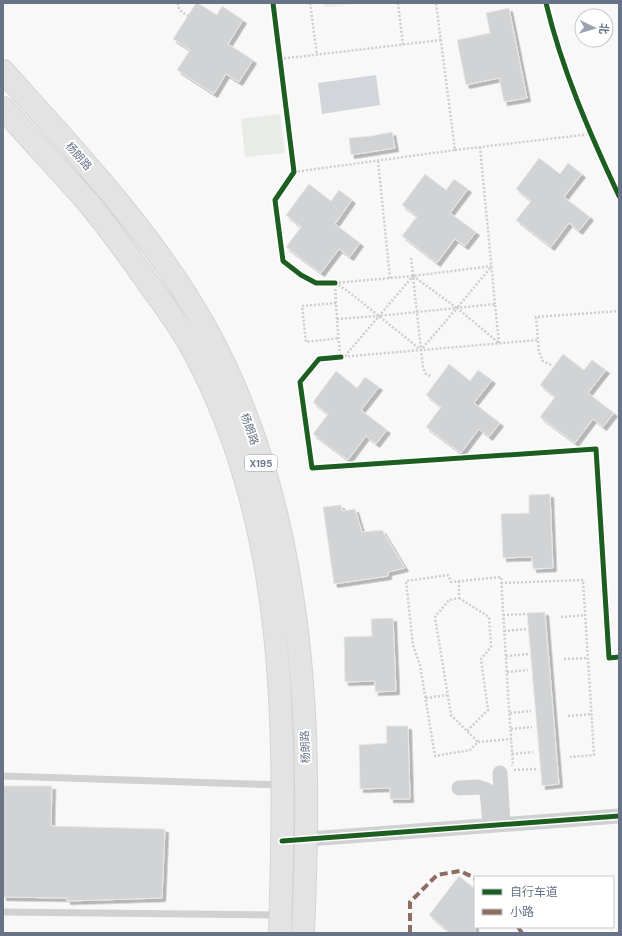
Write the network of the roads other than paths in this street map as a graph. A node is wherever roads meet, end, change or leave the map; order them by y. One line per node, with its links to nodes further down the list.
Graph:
1 (3, 71): 9 (main road, 杨朗路 / X195)
2 (3, 108): 5 (main road, 杨朗路 / X195)
3 (500, 773): 8 (street)
4 (3, 776): 5 (lane)
5 (283, 785): 10 (main road, 杨朗路 / X195)
6 (459, 788): 8 (street)
7 (619, 816): 8 (street)
8 (497, 825): 9 (street)
9 (306, 839): 10 (street); 13 (main road, 杨朗路 / X195)
10 (282, 841): 12 (main road, 杨朗路 / X195)
11 (3, 912): 12 (lane)
12 (280, 924)
13 (303, 933)

